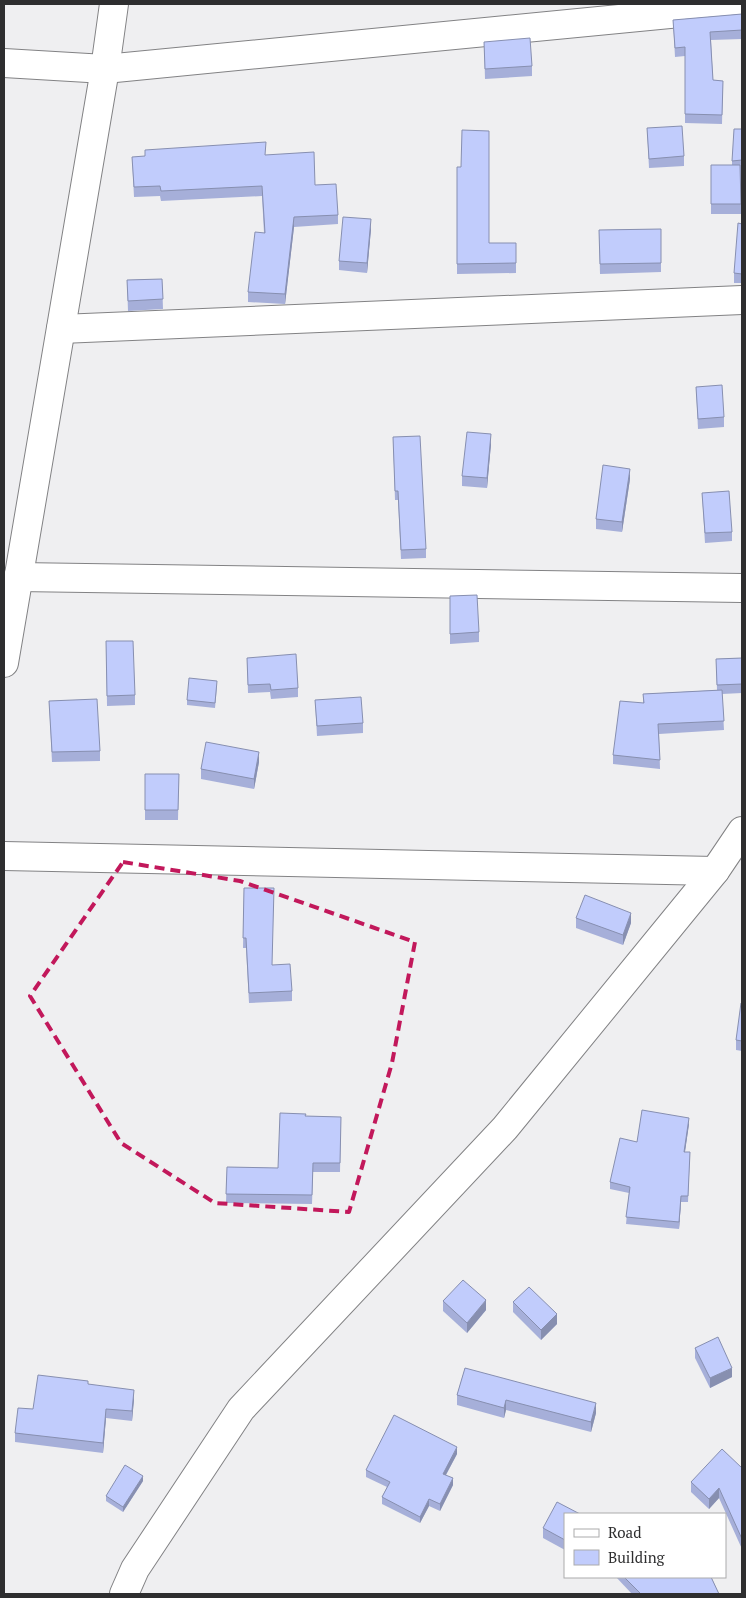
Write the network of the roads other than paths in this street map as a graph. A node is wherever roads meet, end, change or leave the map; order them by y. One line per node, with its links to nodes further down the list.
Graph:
1 (114, 4): 4 (street)
2 (742, 7): 4 (street)
3 (4, 63): 4 (street)
4 (105, 69): 6 (street)
5 (742, 300): 6 (street)
6 (61, 329): 7 (street)
7 (18, 577): 8 (street); 9 (street)
8 (742, 588)
9 (4, 663)
10 (742, 831): 12 (street)
11 (4, 856): 12 (street)
12 (715, 871): 13 (street)
13 (124, 1594)

